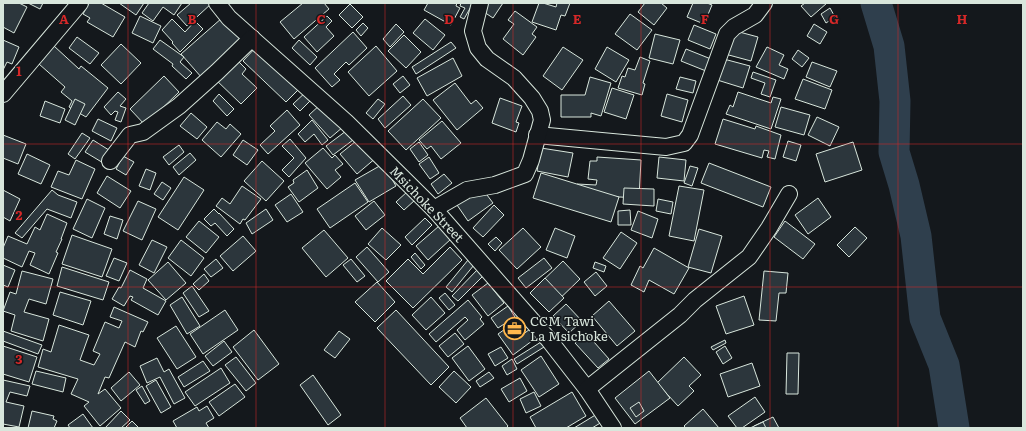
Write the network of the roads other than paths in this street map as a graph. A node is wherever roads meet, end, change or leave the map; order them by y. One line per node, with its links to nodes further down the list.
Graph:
1 (80, 3): 6 (street)
2 (217, 3): 5 (street, Msichoke Street)
3 (480, 3): 7 (street)
4 (764, 3): 7 (street)
5 (252, 38): 8 (street); 10 (street, Msichoke Street)
6 (3, 94)
7 (537, 135): 10 (street)
8 (110, 161)
9 (789, 194): 11 (street)
10 (434, 209): 11 (street, Msichoke Street)
11 (587, 389): 12 (street, Msichoke Street)
12 (613, 428)

